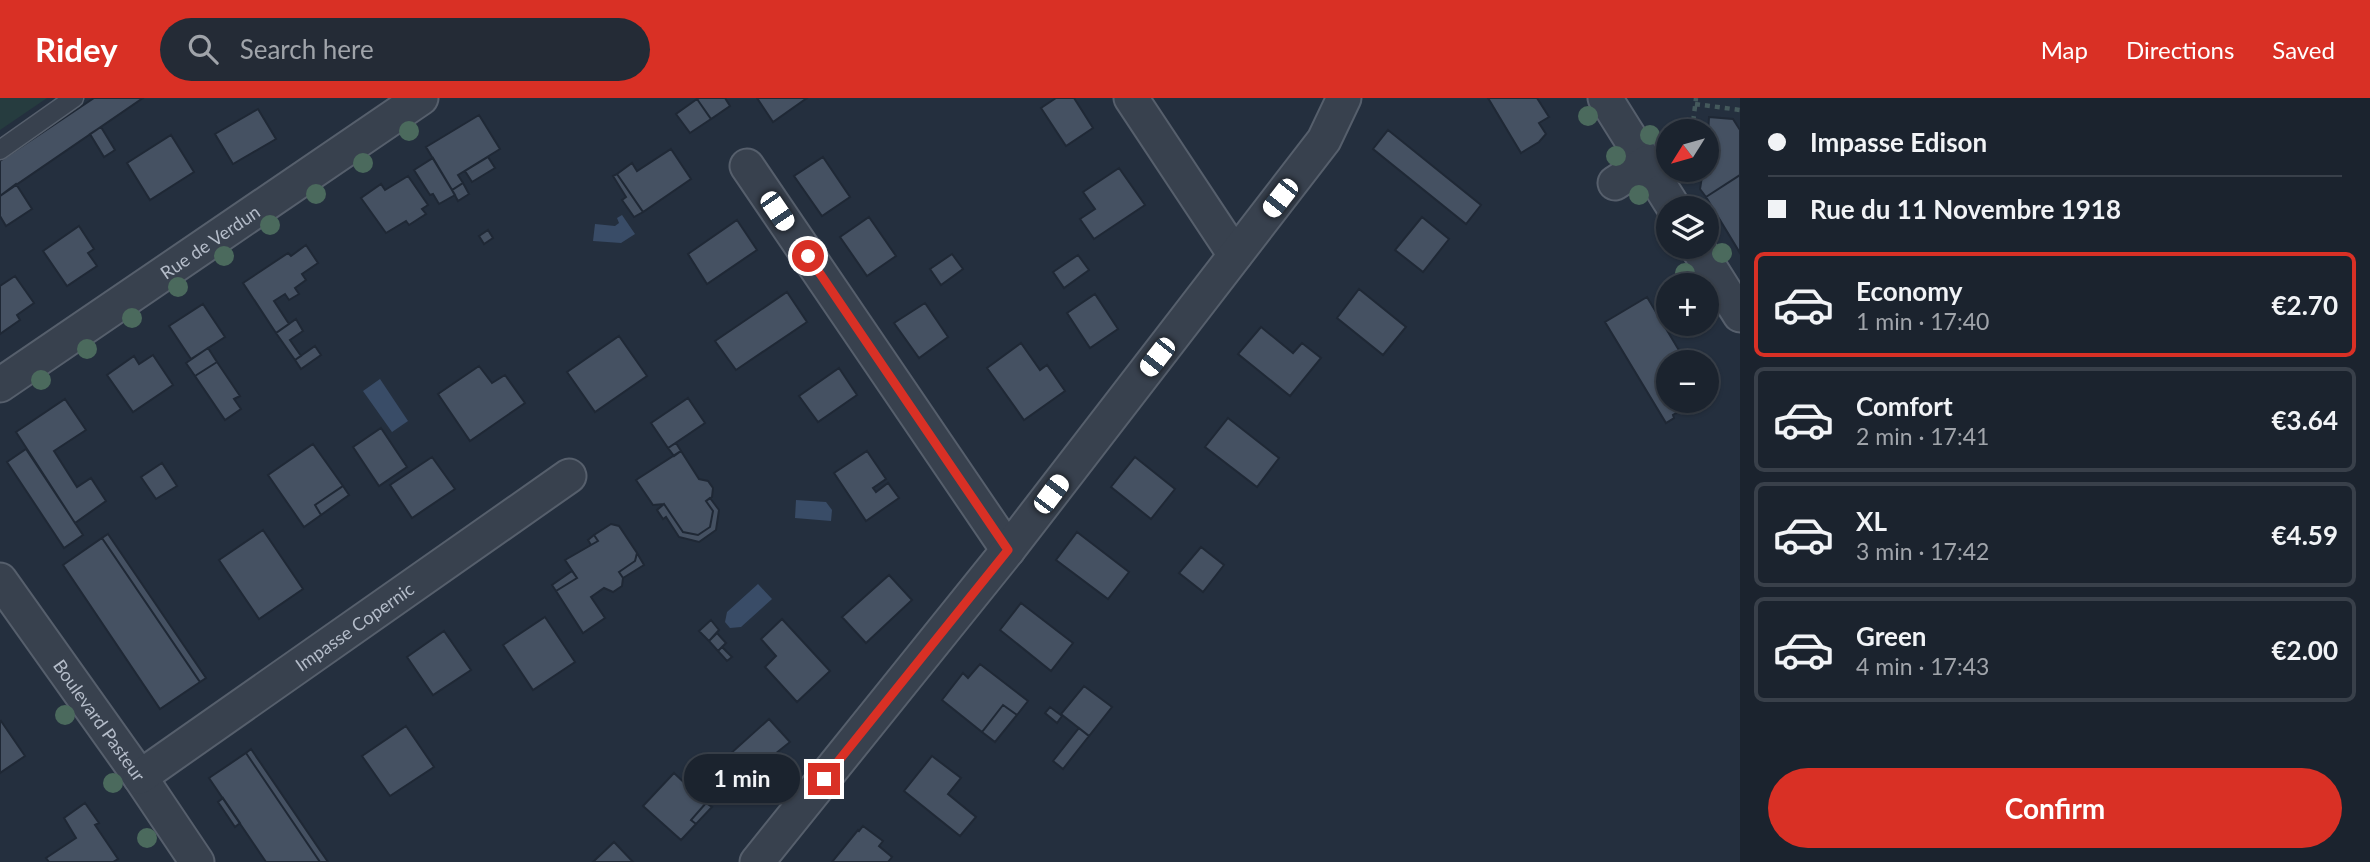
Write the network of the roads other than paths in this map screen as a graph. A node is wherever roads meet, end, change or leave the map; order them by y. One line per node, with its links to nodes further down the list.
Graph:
1 (74, 98): 6 (lane)
2 (421, 98): 14 (street, Rue de Verdun)
3 (1130, 98): 11 (street)
4 (1345, 98): 11 (street)
5 (1605, 98): 7 (street)
6 (0, 150)
7 (1646, 163): 9 (street); 10 (street)
8 (747, 166): 16 (street)
9 (1615, 183)
10 (1667, 196)
11 (1236, 255): 16 (street)
12 (1705, 259): 13 (street)
13 (1740, 315)
14 (0, 385)
15 (569, 476): 18 (street, Impasse Copernic)
16 (1008, 550): 20 (street)
17 (0, 580): 18 (street, Boulevard Pasteur)
18 (140, 776): 19 (street, Boulevard Pasteur)
19 (197, 862)
20 (757, 862)

